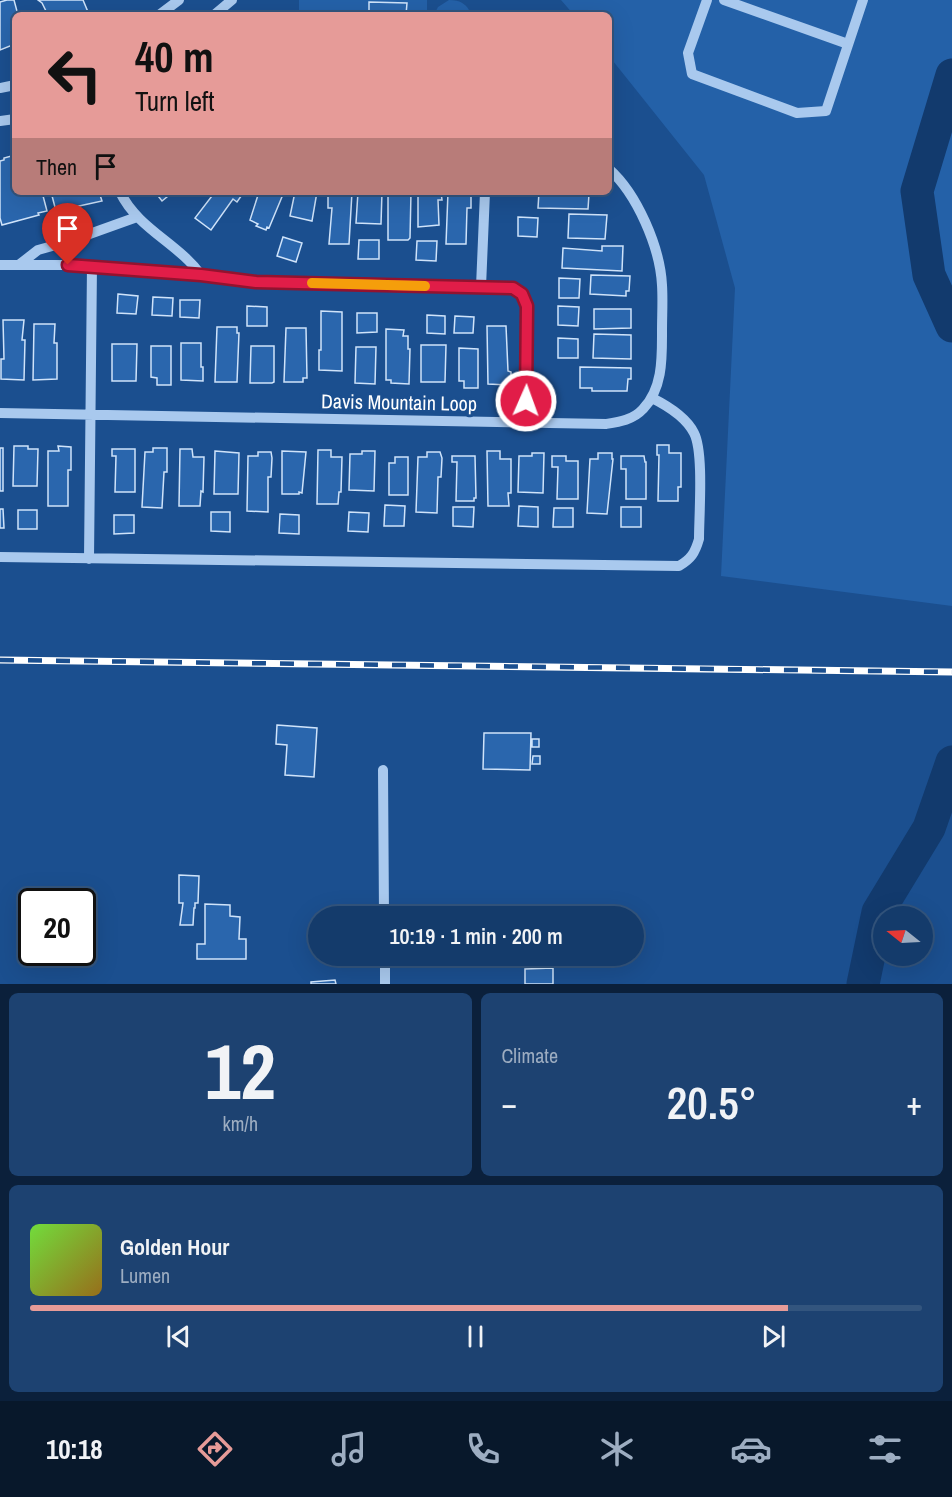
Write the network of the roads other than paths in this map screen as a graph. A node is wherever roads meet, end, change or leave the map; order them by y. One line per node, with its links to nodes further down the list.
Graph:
1 (232, 0): 5 (street)
2 (707, 0): 6 (street)
3 (724, 0): 6 (street)
4 (863, 0): 6 (street)
5 (218, 12)
6 (848, 44)
7 (612, 172): 16 (street)
8 (122, 195): 10 (street)
9 (485, 195): 15 (street)
10 (137, 217): 11 (street); 14 (street)
11 (21, 264): 12 (street); 13 (street)
12 (0, 265)
13 (92, 265): 14 (street); 18 (street)
14 (201, 275): 15 (street)
15 (481, 286): 19 (street)
16 (652, 398): 19 (street, Davis Mountain Loop); 21 (street)
17 (0, 413): 18 (street, Davis Mountain Loop)
18 (90, 414): 19 (street, Davis Mountain Loop); 21 (street)
19 (526, 422)
20 (0, 557): 21 (street)
21 (89, 559)
22 (383, 770): 23 (street)
23 (384, 906)
24 (385, 966): 25 (street)
25 (385, 984)

